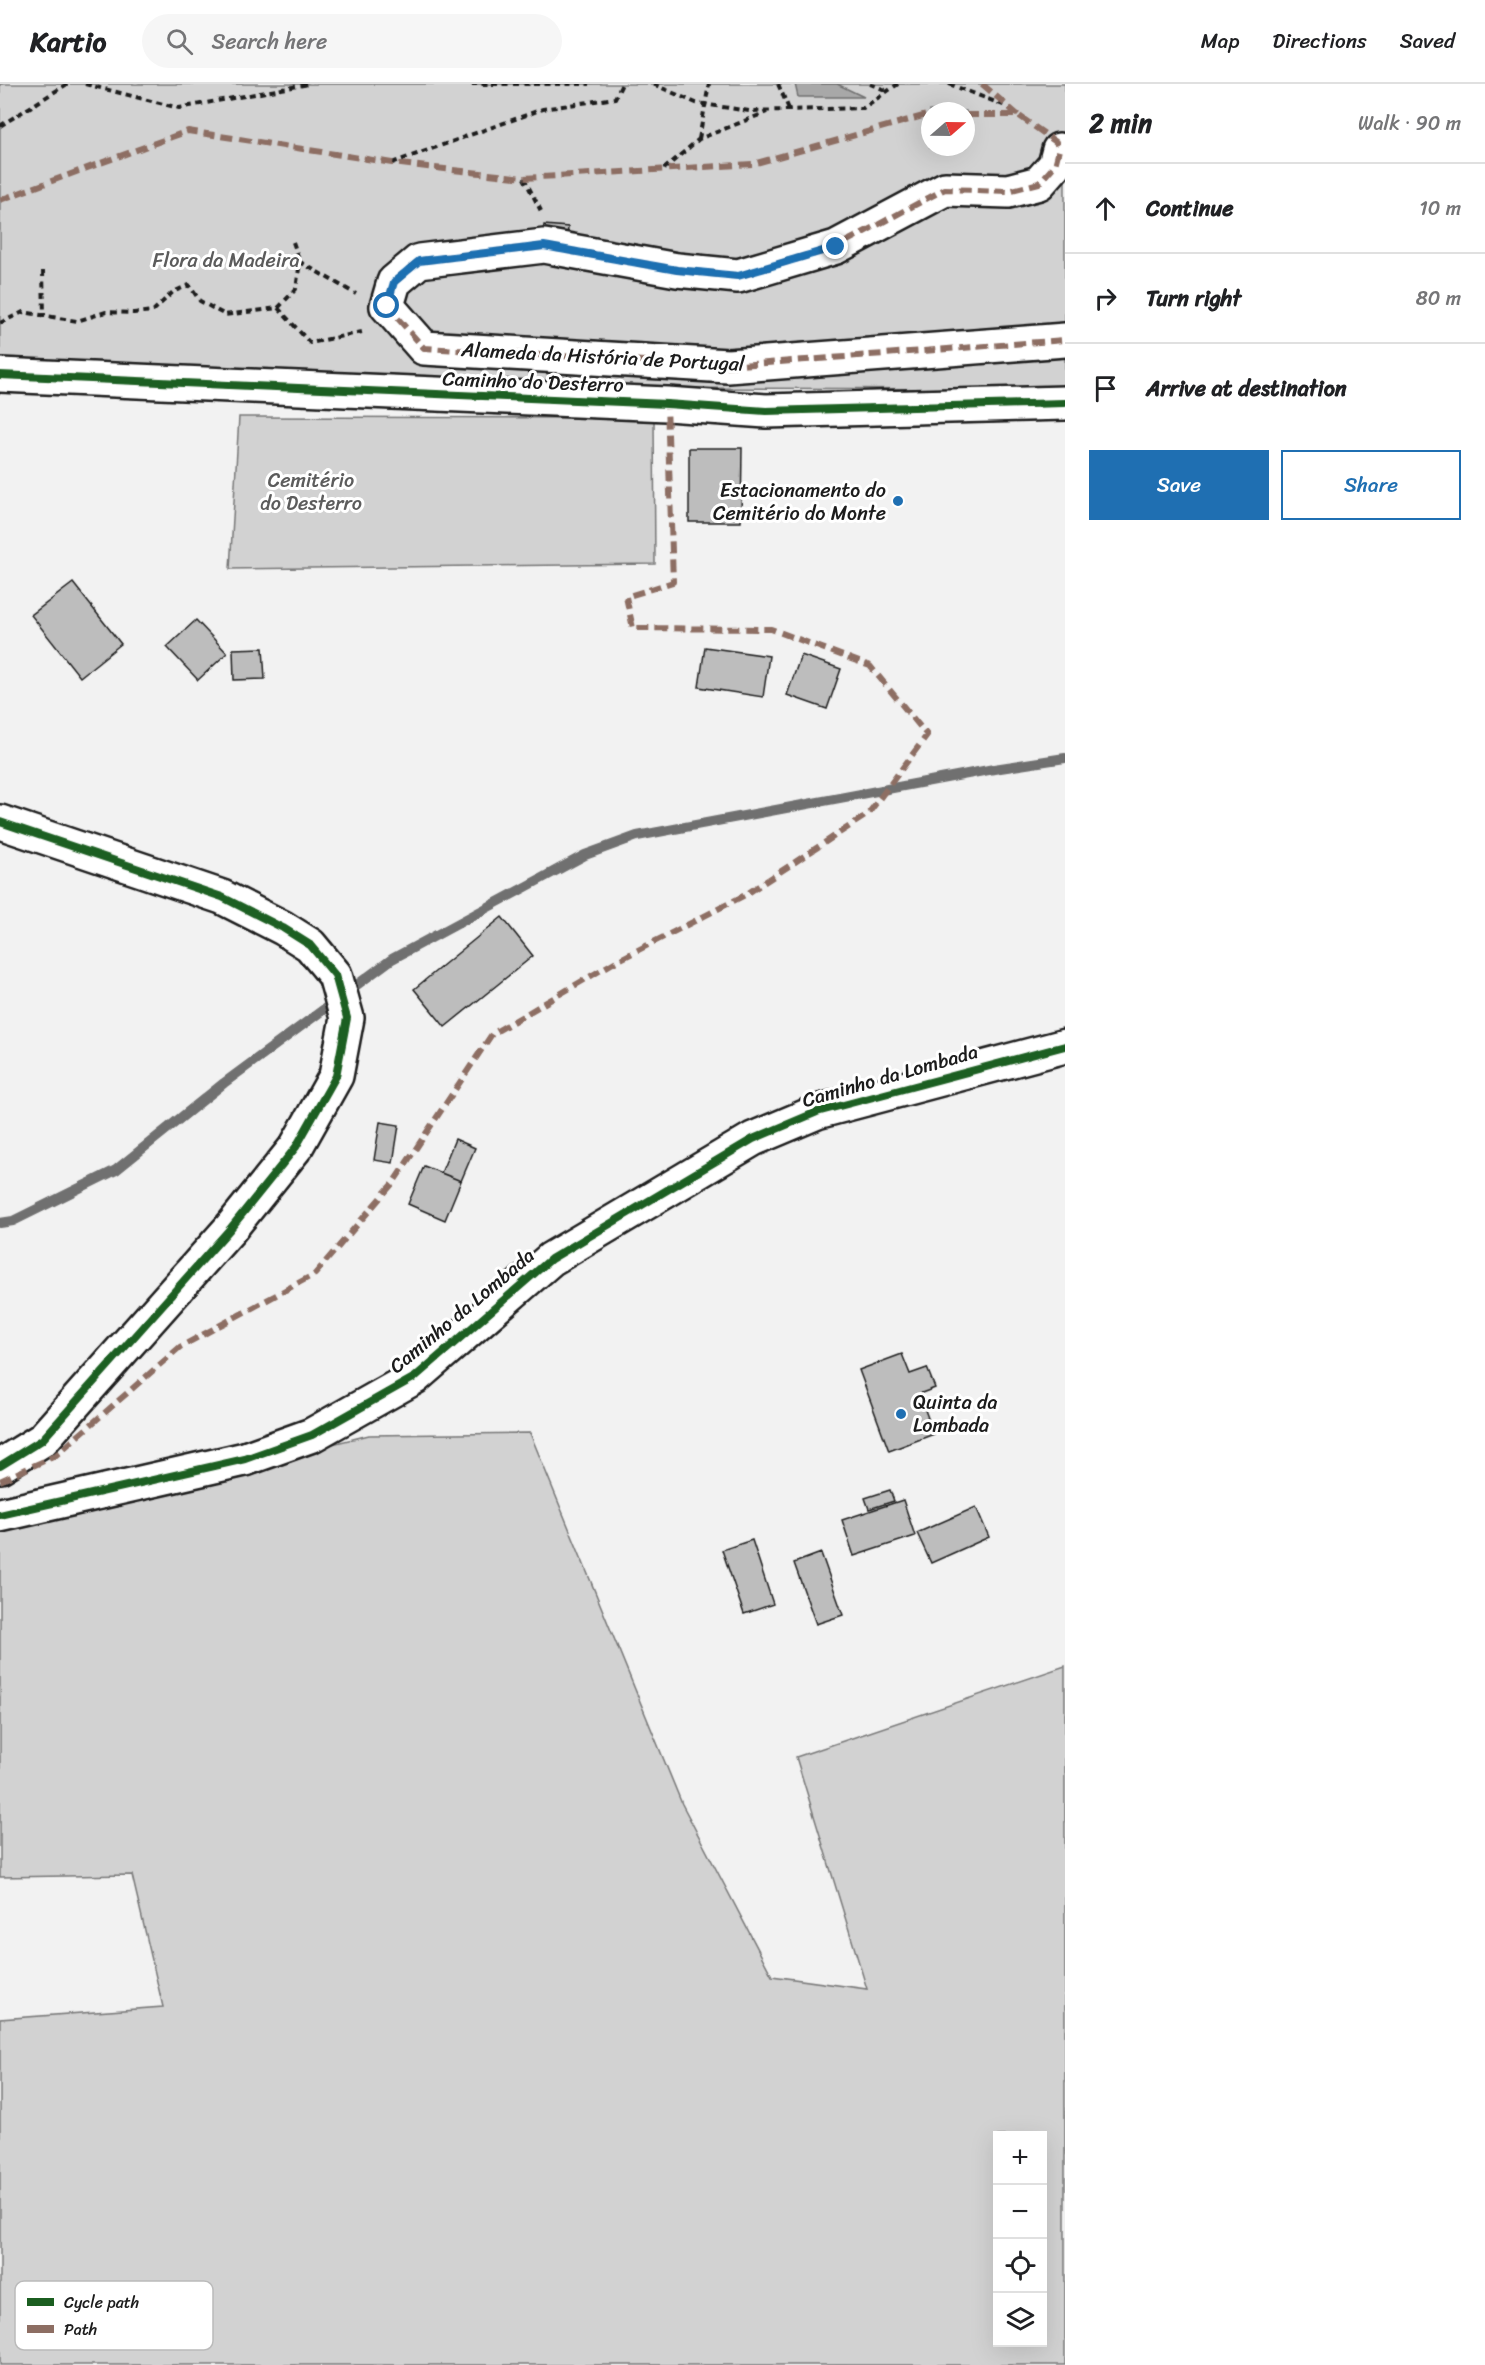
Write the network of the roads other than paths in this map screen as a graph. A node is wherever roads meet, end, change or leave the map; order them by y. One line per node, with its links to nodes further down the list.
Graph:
1 (1059, 150): 2 (street, Alameda da História de Portugal)
2 (1065, 340)
3 (0, 375): 4 (street, Caminho do Desterro)
4 (1065, 403)
5 (0, 822): 7 (street)
6 (1065, 1046): 8 (street, Caminho da Lombada)
7 (0, 1466)
8 (0, 1515)

